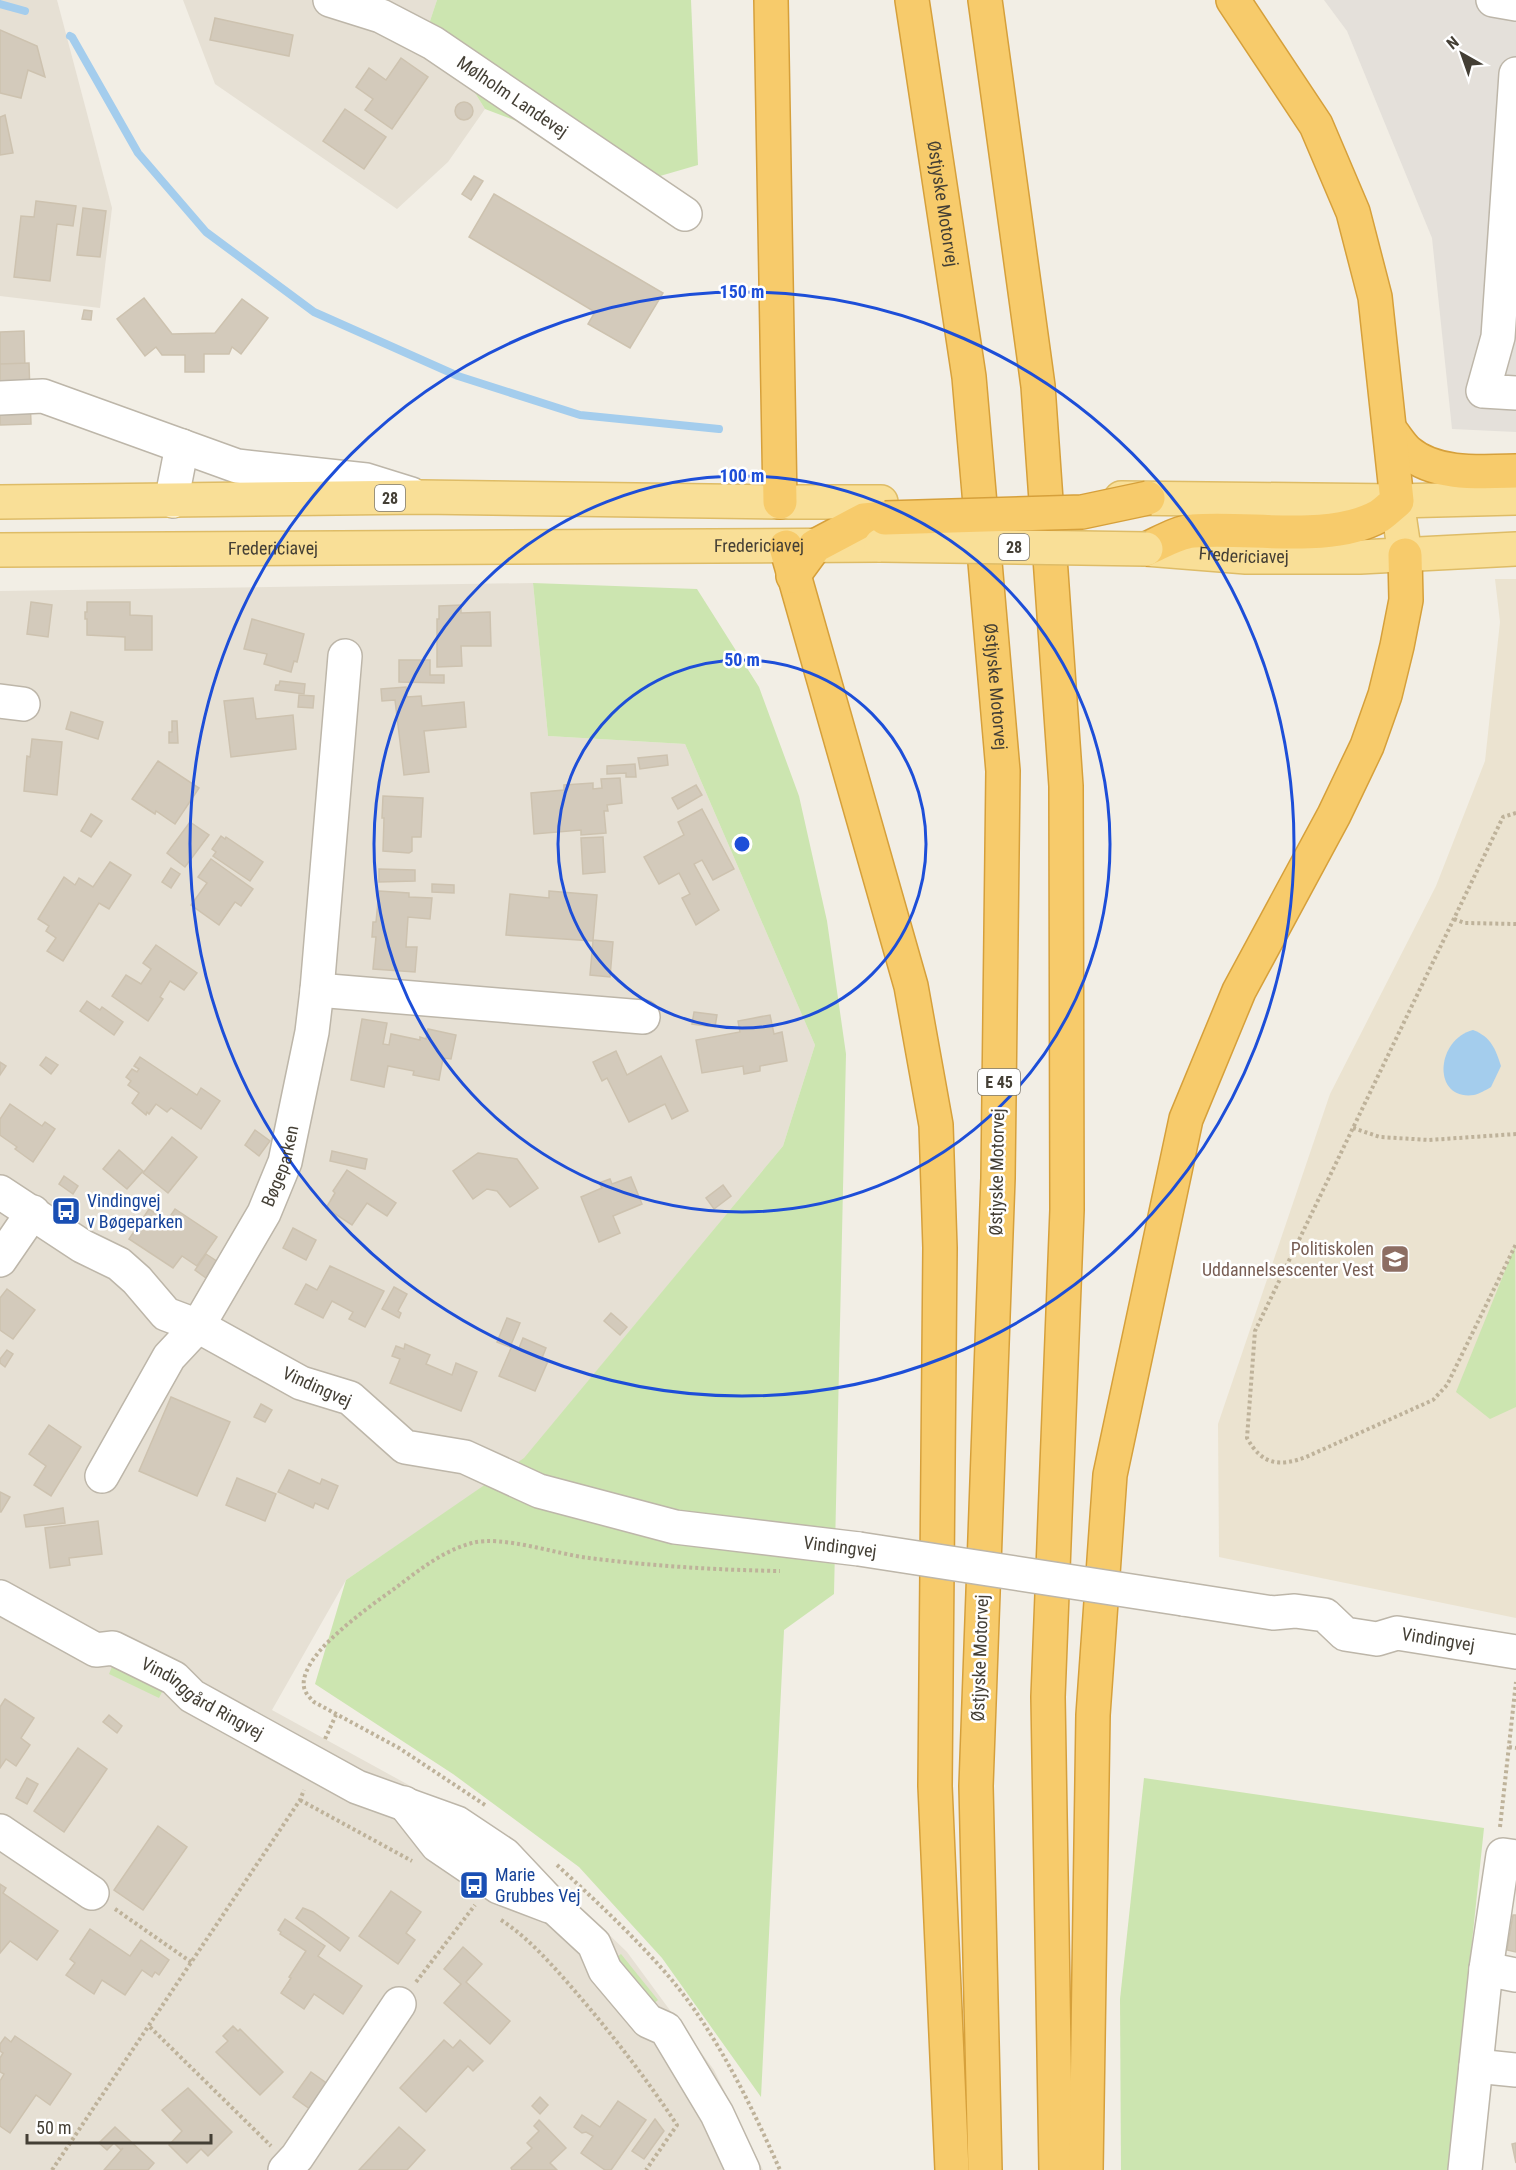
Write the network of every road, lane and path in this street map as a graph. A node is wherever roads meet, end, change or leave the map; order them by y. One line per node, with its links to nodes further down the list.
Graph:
1 (330, 0): 9 (street, Mølholm Landevej)
2 (771, 0): 21 (highway)
3 (912, 0): 69 (highway, Østjyske Motorvej / E 45)
4 (985, 0): 70 (highway)
5 (1233, 0): 12 (highway)
6 (1493, 0): 7 (street)
7 (1516, 4)
8 (1516, 74): 10 (street)
9 (685, 214)
10 (1516, 393)
11 (0, 398): 13 (street)
12 (1390, 430): 14 (highway); 19 (highway)
13 (182, 446): 15 (street); 18 (street)
14 (1516, 471)
15 (421, 497): 18 (main road, Fredericiavej / 28); 21 (main road, Fredericiavej / 28)
16 (1148, 498): 19 (main road); 22 (highway, bridge)
17 (1516, 498): 19 (main road)
18 (173, 501): 20 (main road, Fredericiavej / 28)
19 (1396, 501): 23 (highway); 26 (main road)
20 (0, 502)
21 (780, 502): 22 (main road, Fredericiavej / 28); 27 (main road)
22 (882, 522): 23 (main road, Fredericiavej / 28, bridge); 27 (highway)
23 (1146, 549): 26 (main road, Fredericiavej / 28)
24 (1516, 549): 26 (main road, Fredericiavej / 28)
25 (0, 550): 27 (main road, Fredericiavej)
26 (1405, 555): 71 (highway)
27 (798, 556): 68 (highway)
28 (345, 656): 32 (street, Bøgeparken)
29 (1516, 813): 30 (path)
30 (1454, 919): 31 (path); 34 (path)
31 (1516, 924)
32 (317, 990): 33 (street); 40 (street, Bøgeparken)
33 (643, 1017)
34 (1353, 1128): 35 (path); 38 (path)
35 (1516, 1134)
36 (0, 1192): 37 (street, Vindingvej)
37 (33, 1212): 39 (street); 40 (street, Vindingvej)
38 (1516, 1244)
39 (0, 1260)
40 (198, 1326): 41 (street); 44 (street, Vindingvej, bridge)
41 (102, 1476)
42 (790, 1571): 48 (path)
43 (4, 1608): 48 (street, Vindinggård Ringvej)
44 (1516, 1652)
45 (1516, 1682): 46 (path)
46 (1509, 1747): 47 (path); 51 (path)
47 (1516, 1748)
48 (315, 1763): 49 (path); 67 (street, Vindinggård Ringvej)
49 (300, 1800): 52 (path); 58 (path)
50 (0, 1831): 53 (street)
51 (1510, 1856): 59 (street)
52 (419, 1865)
53 (92, 1893): 58 (path)
54 (466, 1898): 55 (path)
55 (475, 1904): 56 (path); 60 (path)
56 (485, 1911)
57 (495, 1917): 66 (path)
58 (191, 1962): 61 (path)
59 (1501, 1972): 62 (street)
60 (399, 2004): 64 (street)
61 (150, 2027): 64 (path); 65 (path)
62 (1476, 2066): 63 (street); 72 (street)
63 (1516, 2070)
64 (296, 2165)
65 (52, 2170)
66 (646, 2170)
67 (743, 2170)
68 (952, 2170)
69 (985, 2170)
70 (1056, 2170)
71 (1086, 2170)
72 (1465, 2170)

